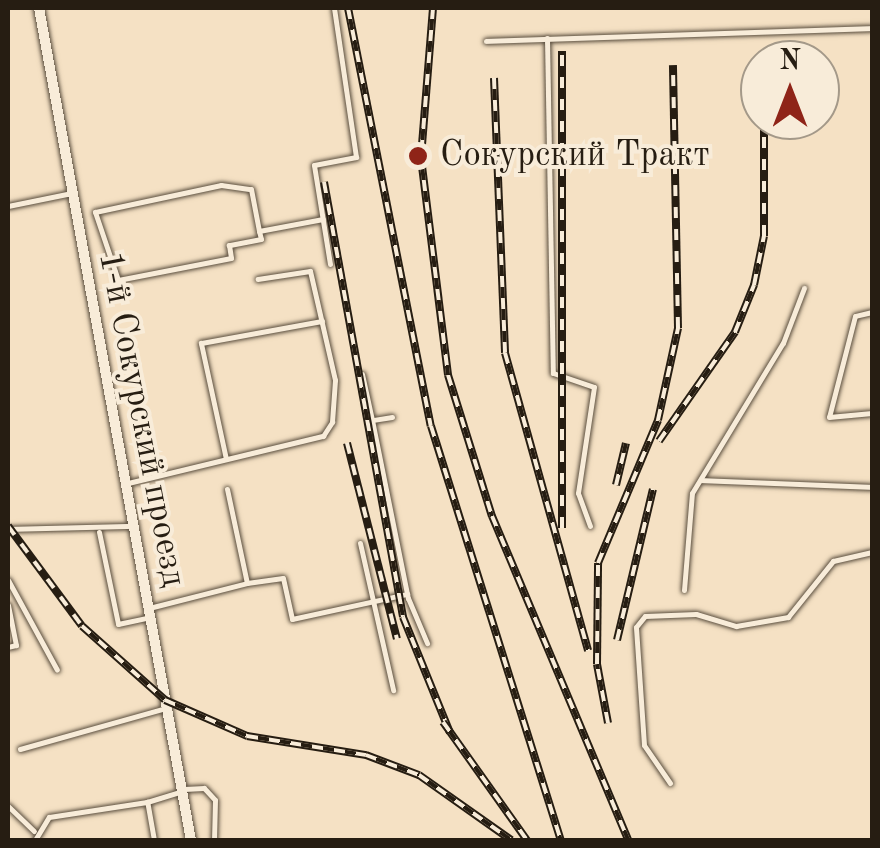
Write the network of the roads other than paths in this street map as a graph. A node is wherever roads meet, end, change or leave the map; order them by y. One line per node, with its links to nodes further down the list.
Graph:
1 (39, 8): 6 (street, 1-й Сокурский проезд)
2 (334, 8): 8 (lane)
3 (872, 28): 4 (lane)
4 (547, 38): 5 (lane); 25 (lane)
5 (486, 41)
6 (72, 193): 7 (lane); 21 (street, 1-й Сокурский проезд)
7 (8, 206)
8 (323, 218): 9 (lane); 10 (lane)
9 (259, 232): 9 (lane)
10 (330, 264)
11 (258, 279): 14 (lane)
12 (804, 288): 20 (lane)
13 (872, 312): 16 (lane)
14 (322, 320): 19 (lane); 19 (lane)
15 (362, 374): 18 (lane)
16 (872, 412)
17 (392, 417): 18 (lane)
18 (372, 420): 33 (lane)
19 (226, 460): 21 (lane)
20 (702, 480): 22 (lane); 32 (lane)
21 (128, 483): 24 (street, 1-й Сокурский проезд)
22 (872, 487)
23 (228, 489): 31 (lane)
24 (135, 526): 27 (lane); 36 (street, 1-й Сокурский проезд)
25 (590, 526)
26 (8, 529): 27 (lane)
27 (99, 532): 36 (lane)
28 (360, 543): 34 (lane)
29 (872, 552): 43 (lane)
30 (8, 580): 39 (lane)
31 (246, 582): 34 (lane); 36 (lane)
32 (684, 590)
33 (406, 594): 34 (lane); 37 (lane)
34 (368, 600): 40 (lane)
35 (8, 606): 38 (lane)
36 (150, 613): 41 (street, 1-й Сокурский проезд)
37 (427, 643)
38 (8, 647)
39 (57, 670)
40 (392, 690)
41 (166, 708): 42 (lane); 44 (street, 1-й Сокурский проезд)
42 (20, 750)
43 (670, 783)
44 (181, 790): 45 (lane); 50 (street, 1-й Сокурский проезд); 51 (lane)
45 (148, 802): 47 (lane); 49 (lane)
46 (8, 806): 47 (lane)
47 (34, 832): 48 (lane)
48 (35, 840)
49 (154, 840)
50 (191, 840)
51 (214, 840)

